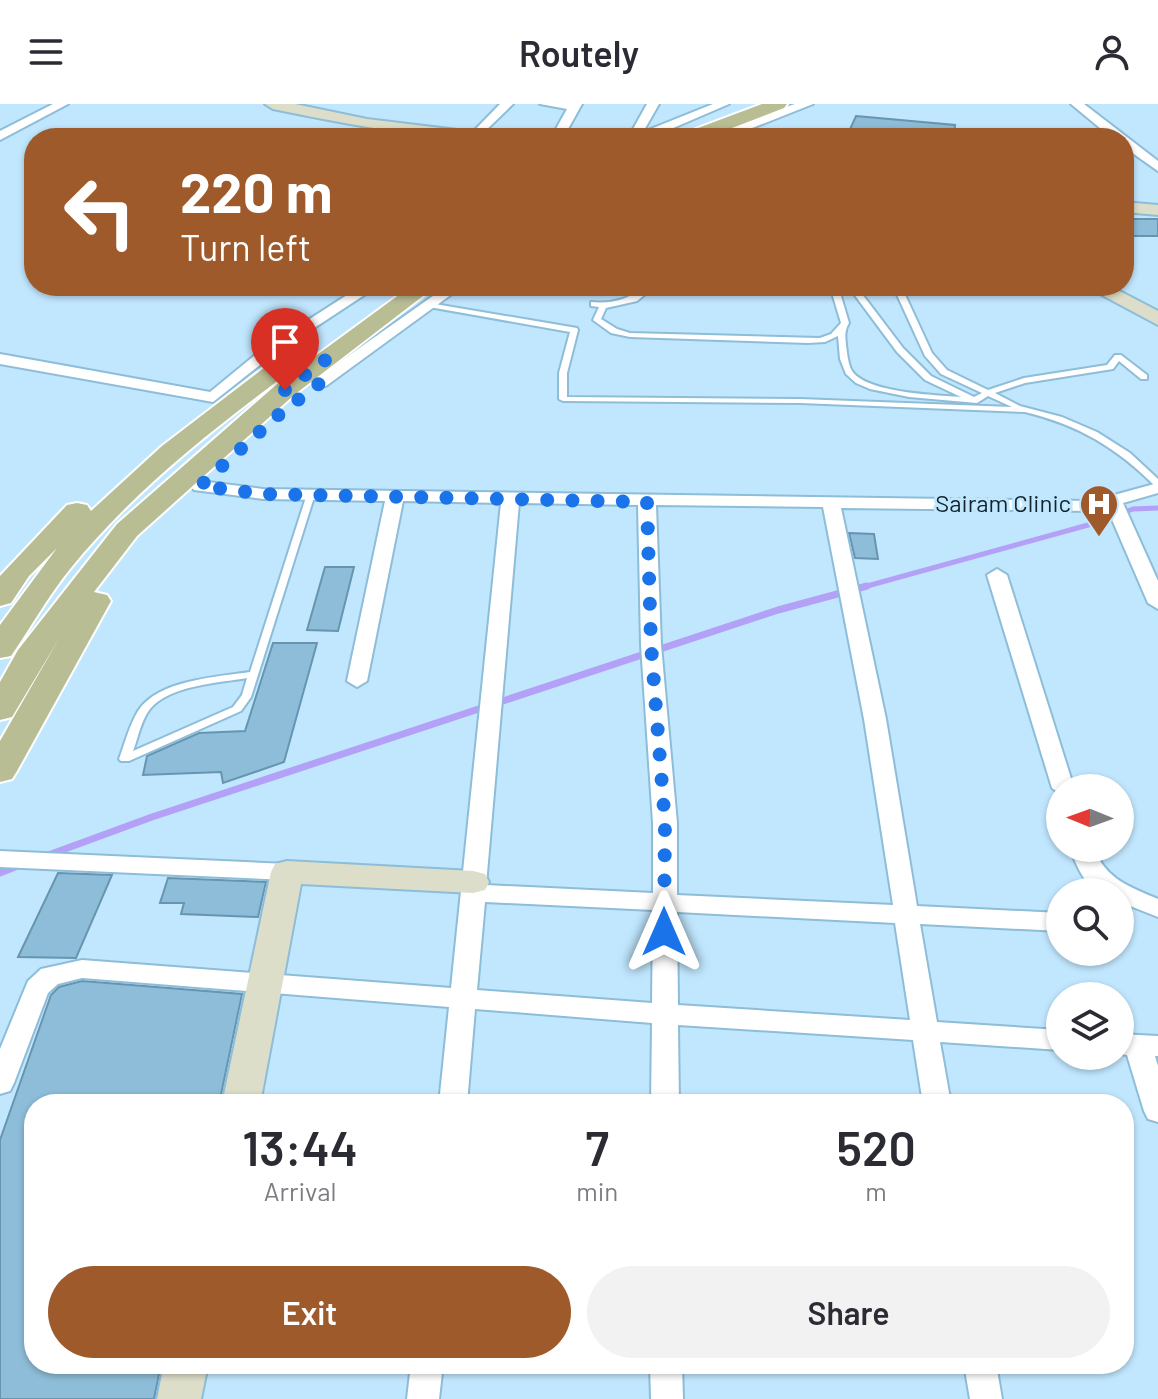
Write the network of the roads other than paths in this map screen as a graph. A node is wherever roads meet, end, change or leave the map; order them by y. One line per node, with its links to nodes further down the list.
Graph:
1 (62, 104): 21 (street)
2 (273, 104): 12 (street)
3 (507, 104): 13 (street)
4 (546, 104): 11 (street)
5 (653, 104): 15 (street)
6 (723, 104): 16 (street)
7 (752, 104): 17 (main road)
8 (778, 104): 18 (main road)
9 (807, 104): 19 (street)
10 (1077, 104): 20 (street)
11 (575, 105): 14 (street)
12 (401, 128)
13 (485, 128)
14 (562, 128)
15 (642, 128)
16 (662, 128)
17 (692, 128)
18 (715, 128)
19 (739, 128)
20 (1107, 128)
21 (0, 136)
22 (1134, 149): 24 (street)
23 (1134, 165): 24 (street)
24 (1158, 168)
25 (1134, 208): 26 (street)
26 (1158, 210)
27 (355, 296): 42 (street)
28 (378, 296): 38 (main road)
29 (427, 296): 39 (main road); 44 (lane)
30 (638, 296): 36 (lane)
31 (837, 296): 36 (lane)
32 (860, 296): 43 (lane)
33 (902, 296): 41 (lane)
34 (1114, 296): 35 (street)
35 (1158, 319)
36 (841, 331): 43 (lane)
37 (0, 360): 42 (street)
38 (275, 371): 42 (main road); 56 (main road)
39 (322, 372): 45 (main road); 59 (main road)
40 (1144, 377): 41 (lane)
41 (986, 393): 43 (lane); 44 (lane)
42 (213, 397): 54 (main road)
43 (974, 400): 44 (lane)
44 (1024, 410): 46 (lane)
45 (200, 486): 47 (street); 60 (main road)
46 (1158, 486): 51 (street)
47 (311, 494): 48 (street); 57 (lane)
48 (395, 495): 49 (street); 58 (street)
49 (511, 497): 50 (street); 66 (street)
50 (647, 502): 52 (street); 68 (street)
51 (1114, 502): 52 (street); 55 (street)
52 (831, 504): 70 (street)
53 (997, 575): 61 (street)
54 (0, 597)
55 (1158, 603)
56 (0, 649)
57 (254, 674): 57 (lane)
58 (357, 681)
59 (0, 710)
60 (0, 771)
61 (1059, 774)
62 (0, 859): 64 (street)
63 (1087, 862): 65 (street)
64 (287, 872): 66 (street); 72 (street)
65 (1098, 878)
66 (473, 888): 68 (street); 73 (street)
67 (1134, 899): 69 (street)
68 (665, 905): 70 (street); 74 (street)
69 (1158, 908)
70 (907, 917): 71 (street); 75 (street)
71 (1046, 922)
72 (267, 983): 73 (street); 78 (street); 79 (street)
73 (464, 999): 74 (street); 80 (street)
74 (664, 1014): 75 (street); 81 (street)
75 (925, 1031): 76 (street); 82 (street)
76 (1046, 1039)
77 (1139, 1045): 83 (street)
78 (0, 1083)
79 (243, 1094)
80 (454, 1094)
81 (665, 1094)
82 (935, 1094)
83 (1158, 1111)
84 (184, 1374): 88 (street)
85 (426, 1374): 89 (street)
86 (666, 1374): 90 (street)
87 (982, 1374): 91 (street)
88 (179, 1399)
89 (423, 1399)
90 (667, 1399)
91 (986, 1399)

